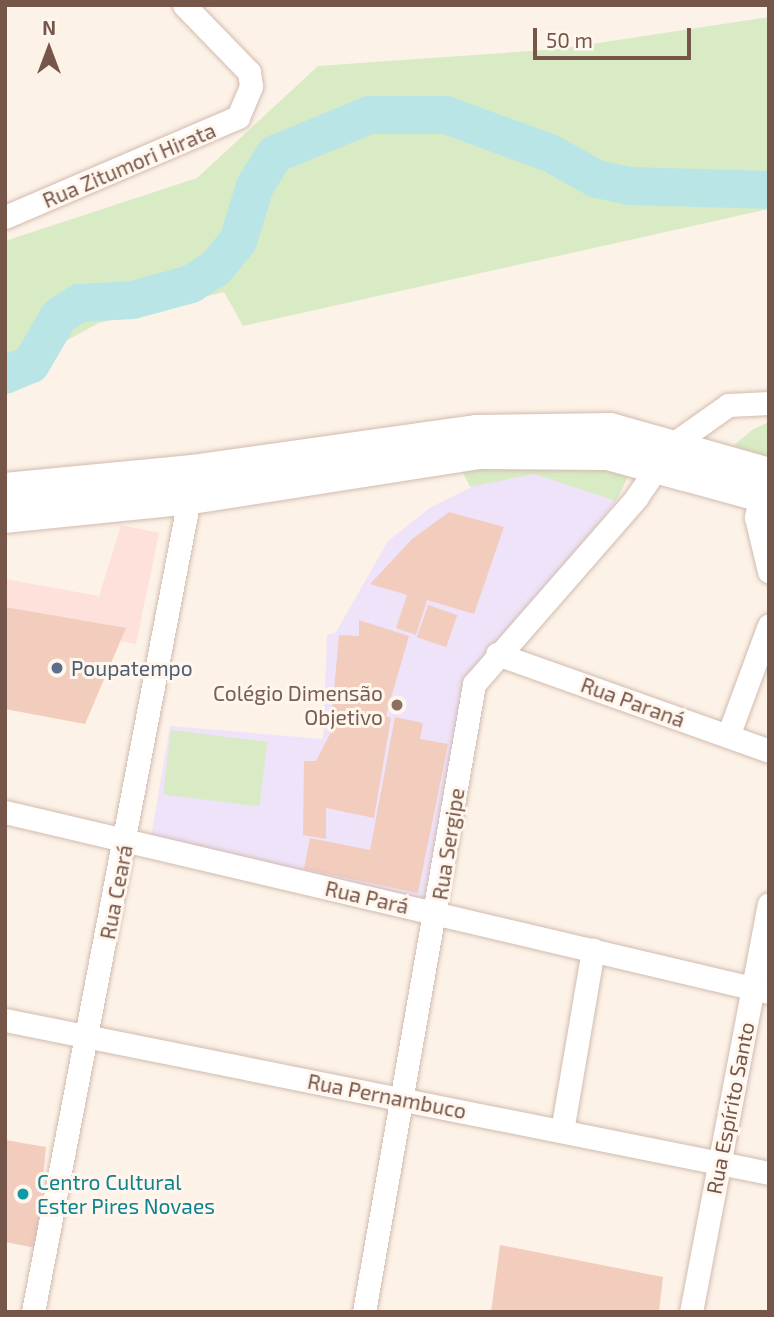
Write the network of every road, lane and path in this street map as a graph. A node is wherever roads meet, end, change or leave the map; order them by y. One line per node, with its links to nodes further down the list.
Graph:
1 (184, 5): 2 (street, Rua Zitumori Hirata)
2 (5, 217)
3 (769, 403): 4 (street)
4 (664, 454): 5 (main road); 7 (main road); 12 (street, Rua Sergipe)
5 (192, 485): 8 (main road); 16 (street, Rua Ceará)
6 (5, 489): 8 (main road)
7 (766, 489): 10 (street)
8 (46, 499): 9 (main road)
9 (5, 517)
10 (769, 571)
11 (769, 625): 13 (street)
12 (497, 654): 13 (street, Rua Paraná); 18 (street, Rua Sergipe)
13 (728, 736): 14 (street, Rua Paraná)
14 (769, 751)
15 (5, 812): 16 (street, Rua Pará)
16 (126, 840): 18 (street, Rua Pará); 22 (street, Rua Ceará)
17 (769, 904): 20 (street, Rua Espírito Santo)
18 (436, 913): 19 (street, Rua Pará); 23 (street, Rua Sergipe)
19 (593, 950): 20 (street, Rua Pará); 24 (street)
20 (761, 990): 25 (street, Rua Espírito Santo)
21 (5, 1020): 22 (street, Rua Pernambuco)
22 (88, 1037): 23 (street, Rua Pernambuco); 27 (street, Rua Ceará)
23 (401, 1099): 24 (street, Rua Pernambuco); 28 (street, Rua Sergipe)
24 (562, 1131): 25 (street, Rua Pernambuco)
25 (719, 1163): 26 (street, Rua Pernambuco); 29 (street, Rua Espírito Santo)
26 (769, 1173)
27 (33, 1312)
28 (364, 1312)
29 (691, 1312)

